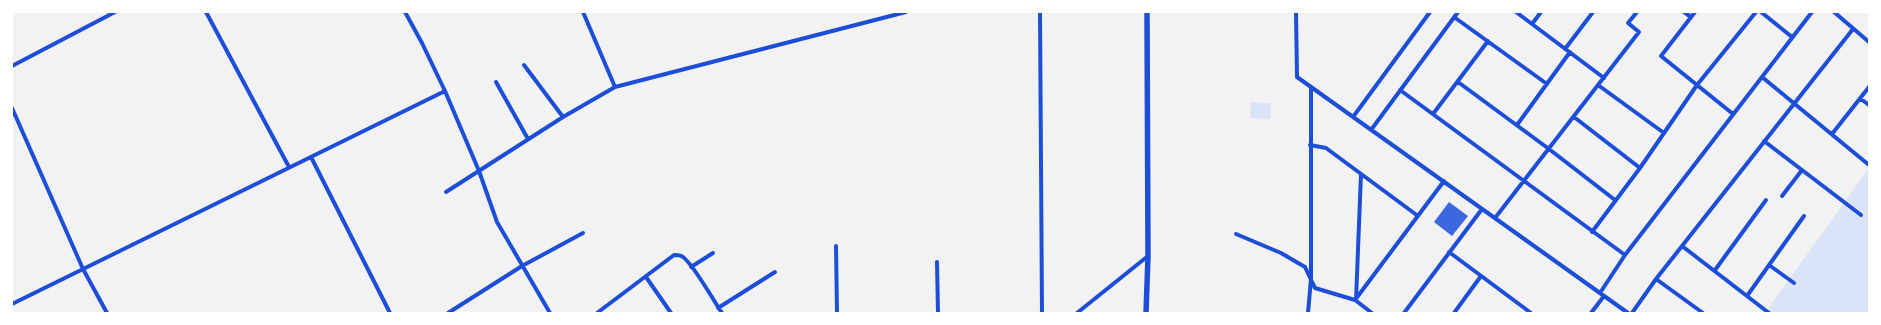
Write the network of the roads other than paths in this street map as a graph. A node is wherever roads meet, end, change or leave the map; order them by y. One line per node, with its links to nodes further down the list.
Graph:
1 (115, 12): 31 (street)
2 (206, 12): 63 (street)
3 (406, 12): 43 (street)
4 (583, 12): 39 (street)
5 (906, 12): 39 (street)
6 (1040, 12): 114 (street)
7 (1147, 12): 87 (street)
8 (1296, 12): 40 (street)
9 (1430, 12): 51 (street)
10 (1458, 12): 21 (street)
11 (1516, 12): 23 (street)
12 (1541, 12): 23 (street)
13 (1593, 12): 28 (street)
14 (1637, 12): 33 (street)
15 (1684, 12): 22 (street)
16 (1695, 12): 22 (street)
17 (1756, 12): 38 (street)
18 (1761, 12): 25 (street)
19 (1812, 12): 25 (street)
20 (1834, 12): 24 (street)
21 (1454, 17): 26 (street); 42 (street)
22 (1690, 17): 38 (street)
23 (1532, 24): 28 (street)
24 (1853, 29): 27 (street); 45 (street)
25 (1792, 37): 32 (street)
26 (1488, 41): 35 (street); 36 (street)
27 (1869, 42)
28 (1565, 48): 29 (street)
29 (1570, 52): 33 (street); 36 (street)
30 (524, 65): 50 (street)
31 (12, 66)
32 (1762, 77): 45 (street); 49 (street)
33 (1604, 78): 37 (street)
34 (496, 82): 57 (street)
35 (1458, 82): 48 (street); 53 (street)
36 (1547, 84): 53 (street)
37 (1598, 85): 52 (street); 55 (street)
38 (1697, 85): 49 (street); 55 (street)
39 (615, 87): 50 (street)
40 (1311, 87): 51 (street); 59 (street)
41 (1869, 88): 44 (street)
42 (1400, 90): 48 (street); 54 (street)
43 (445, 91): 61 (street); 66 (street)
44 (1861, 99): 46 (street); 56 (street)
45 (1794, 103): 56 (street); 58 (street)
46 (1869, 105)
47 (12, 108): 92 (street)
48 (1434, 114): 69 (street)
49 (1733, 114): 86 (street)
50 (563, 117): 57 (street)
51 (1353, 117): 54 (street)
52 (1574, 117): 60 (street); 64 (street)
53 (1516, 125): 60 (street)
54 (1371, 130): 68 (street)
55 (1664, 133): 64 (street)
56 (1832, 134): 62 (street)
57 (528, 139): 66 (street)
58 (1764, 142): 65 (street); 83 (street)
59 (1310, 145): 67 (street); 98 (street)
60 (1549, 149): 69 (street); 72 (street)
61 (311, 157): 63 (street); 106 (street)
62 (1869, 165)
63 (290, 167): 92 (street)
64 (1640, 168): 72 (street)
65 (1802, 170): 71 (street); 75 (street)
66 (479, 171): 70 (street); 90 (street)
67 (1361, 174): 76 (street); 102 (street)
68 (1444, 181): 74 (street); 76 (street)
69 (1524, 181): 78 (street); 79 (street)
70 (446, 192)
71 (1782, 196)
72 (1615, 200): 79 (street)
73 (1766, 200): 93 (street)
74 (1482, 208): 78 (street); 84 (street)
75 (1861, 215)
76 (1418, 216): 102 (street)
77 (1804, 216): 89 (street)
78 (1495, 218): 100 (street)
79 (1592, 232): 86 (street)
80 (583, 233): 90 (street)
81 (1236, 234): 98 (street)
82 (836, 246): 112 (street)
83 (1682, 246): 93 (street); 97 (street)
84 (1449, 252): 95 (street); 119 (street)
85 (713, 253): 91 (street)
86 (1625, 255): 100 (street)
87 (1148, 256): 115 (street); 116 (street)
88 (936, 262): 113 (street)
89 (1769, 265): 99 (street); 101 (street)
90 (522, 266): 107 (street); 108 (street)
91 (691, 267): 96 (street); 104 (street)
92 (83, 269): 103 (street); 105 (street)
93 (1715, 270): 101 (street)
94 (775, 272): 104 (street)
95 (1481, 276): 120 (street); 121 (street)
96 (646, 278): 109 (street); 110 (street)
97 (1656, 278): 124 (street); 125 (street)
98 (1311, 279): 102 (street); 117 (street)
99 (1794, 283)
100 (1602, 294): 122 (street); 123 (street)
101 (1747, 296): 126 (street)
102 (1356, 300): 118 (street)
103 (12, 304)
104 (718, 308): 111 (street)
105 (107, 313)
106 (390, 313)
107 (448, 313)
108 (550, 313)
109 (597, 313)
110 (671, 313)
111 (722, 313)
112 (837, 313)
113 (938, 313)
114 (1042, 313)
115 (1076, 313)
116 (1146, 313)
117 (1308, 313)
118 (1372, 313)
119 (1404, 313)
120 (1454, 313)
121 (1531, 313)
122 (1591, 313)
123 (1628, 313)
124 (1632, 313)
125 (1703, 313)
126 (1769, 313)

